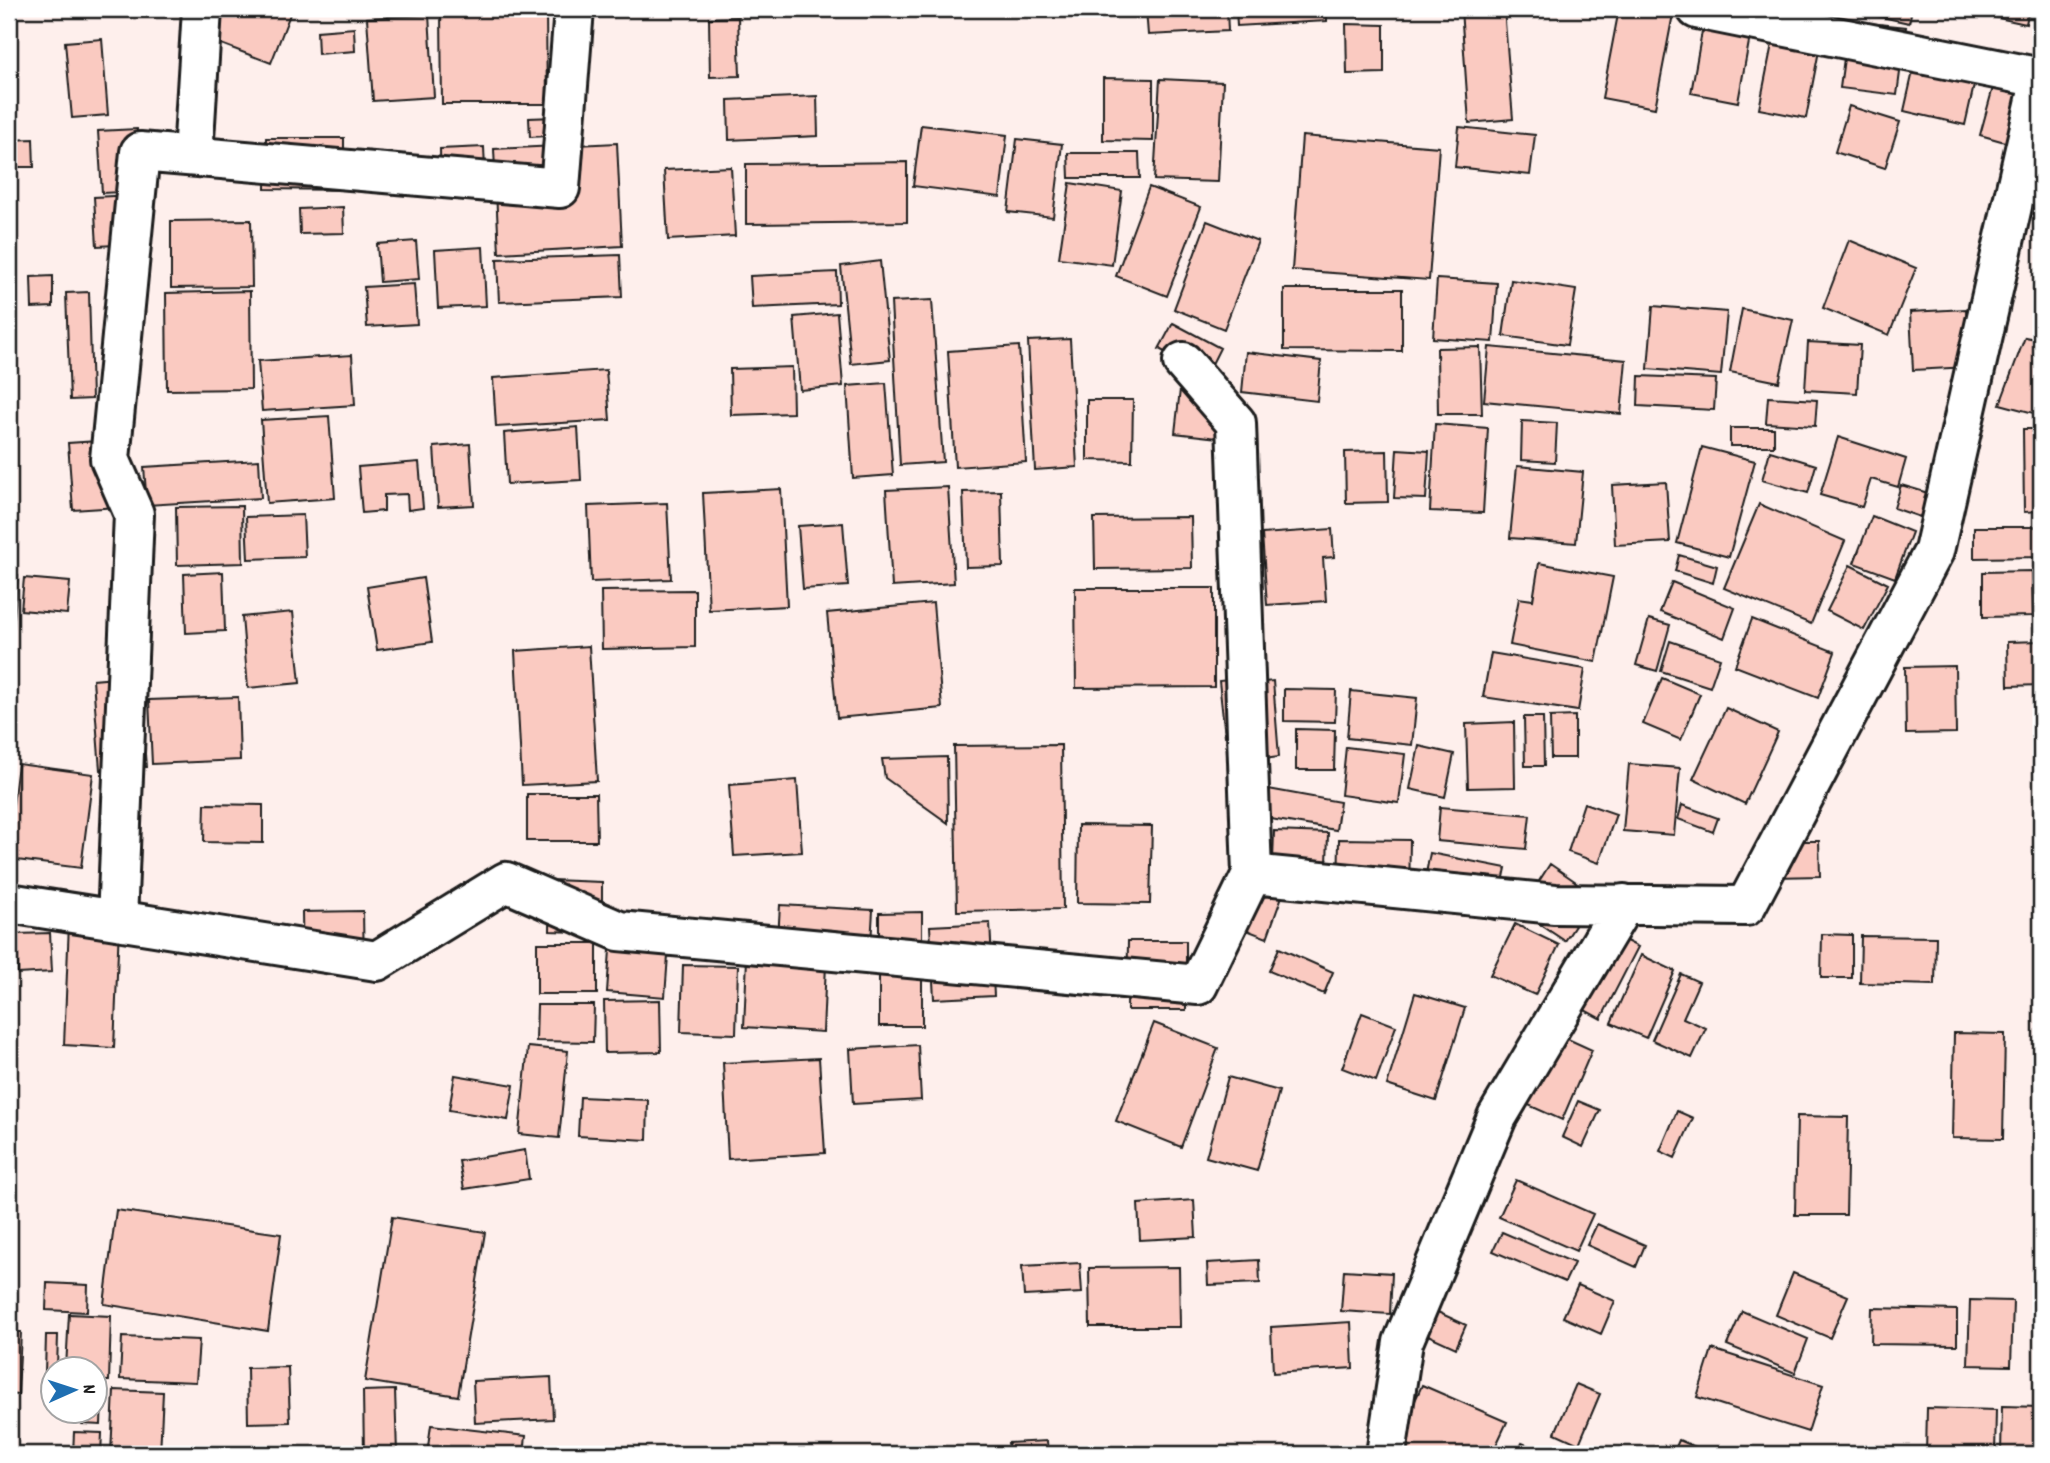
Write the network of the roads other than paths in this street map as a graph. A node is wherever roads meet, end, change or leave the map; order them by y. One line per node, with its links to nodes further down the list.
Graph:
1 (202, 9): 5 (street)
2 (575, 9): 5 (street)
3 (1697, 9): 4 (street)
4 (2041, 78): 9 (street)
5 (192, 156): 10 (street)
6 (1183, 362): 7 (street)
7 (1252, 874): 9 (street); 10 (street)
8 (9, 903): 10 (street)
9 (1624, 904): 11 (street)
10 (117, 920)
11 (1385, 1454)

